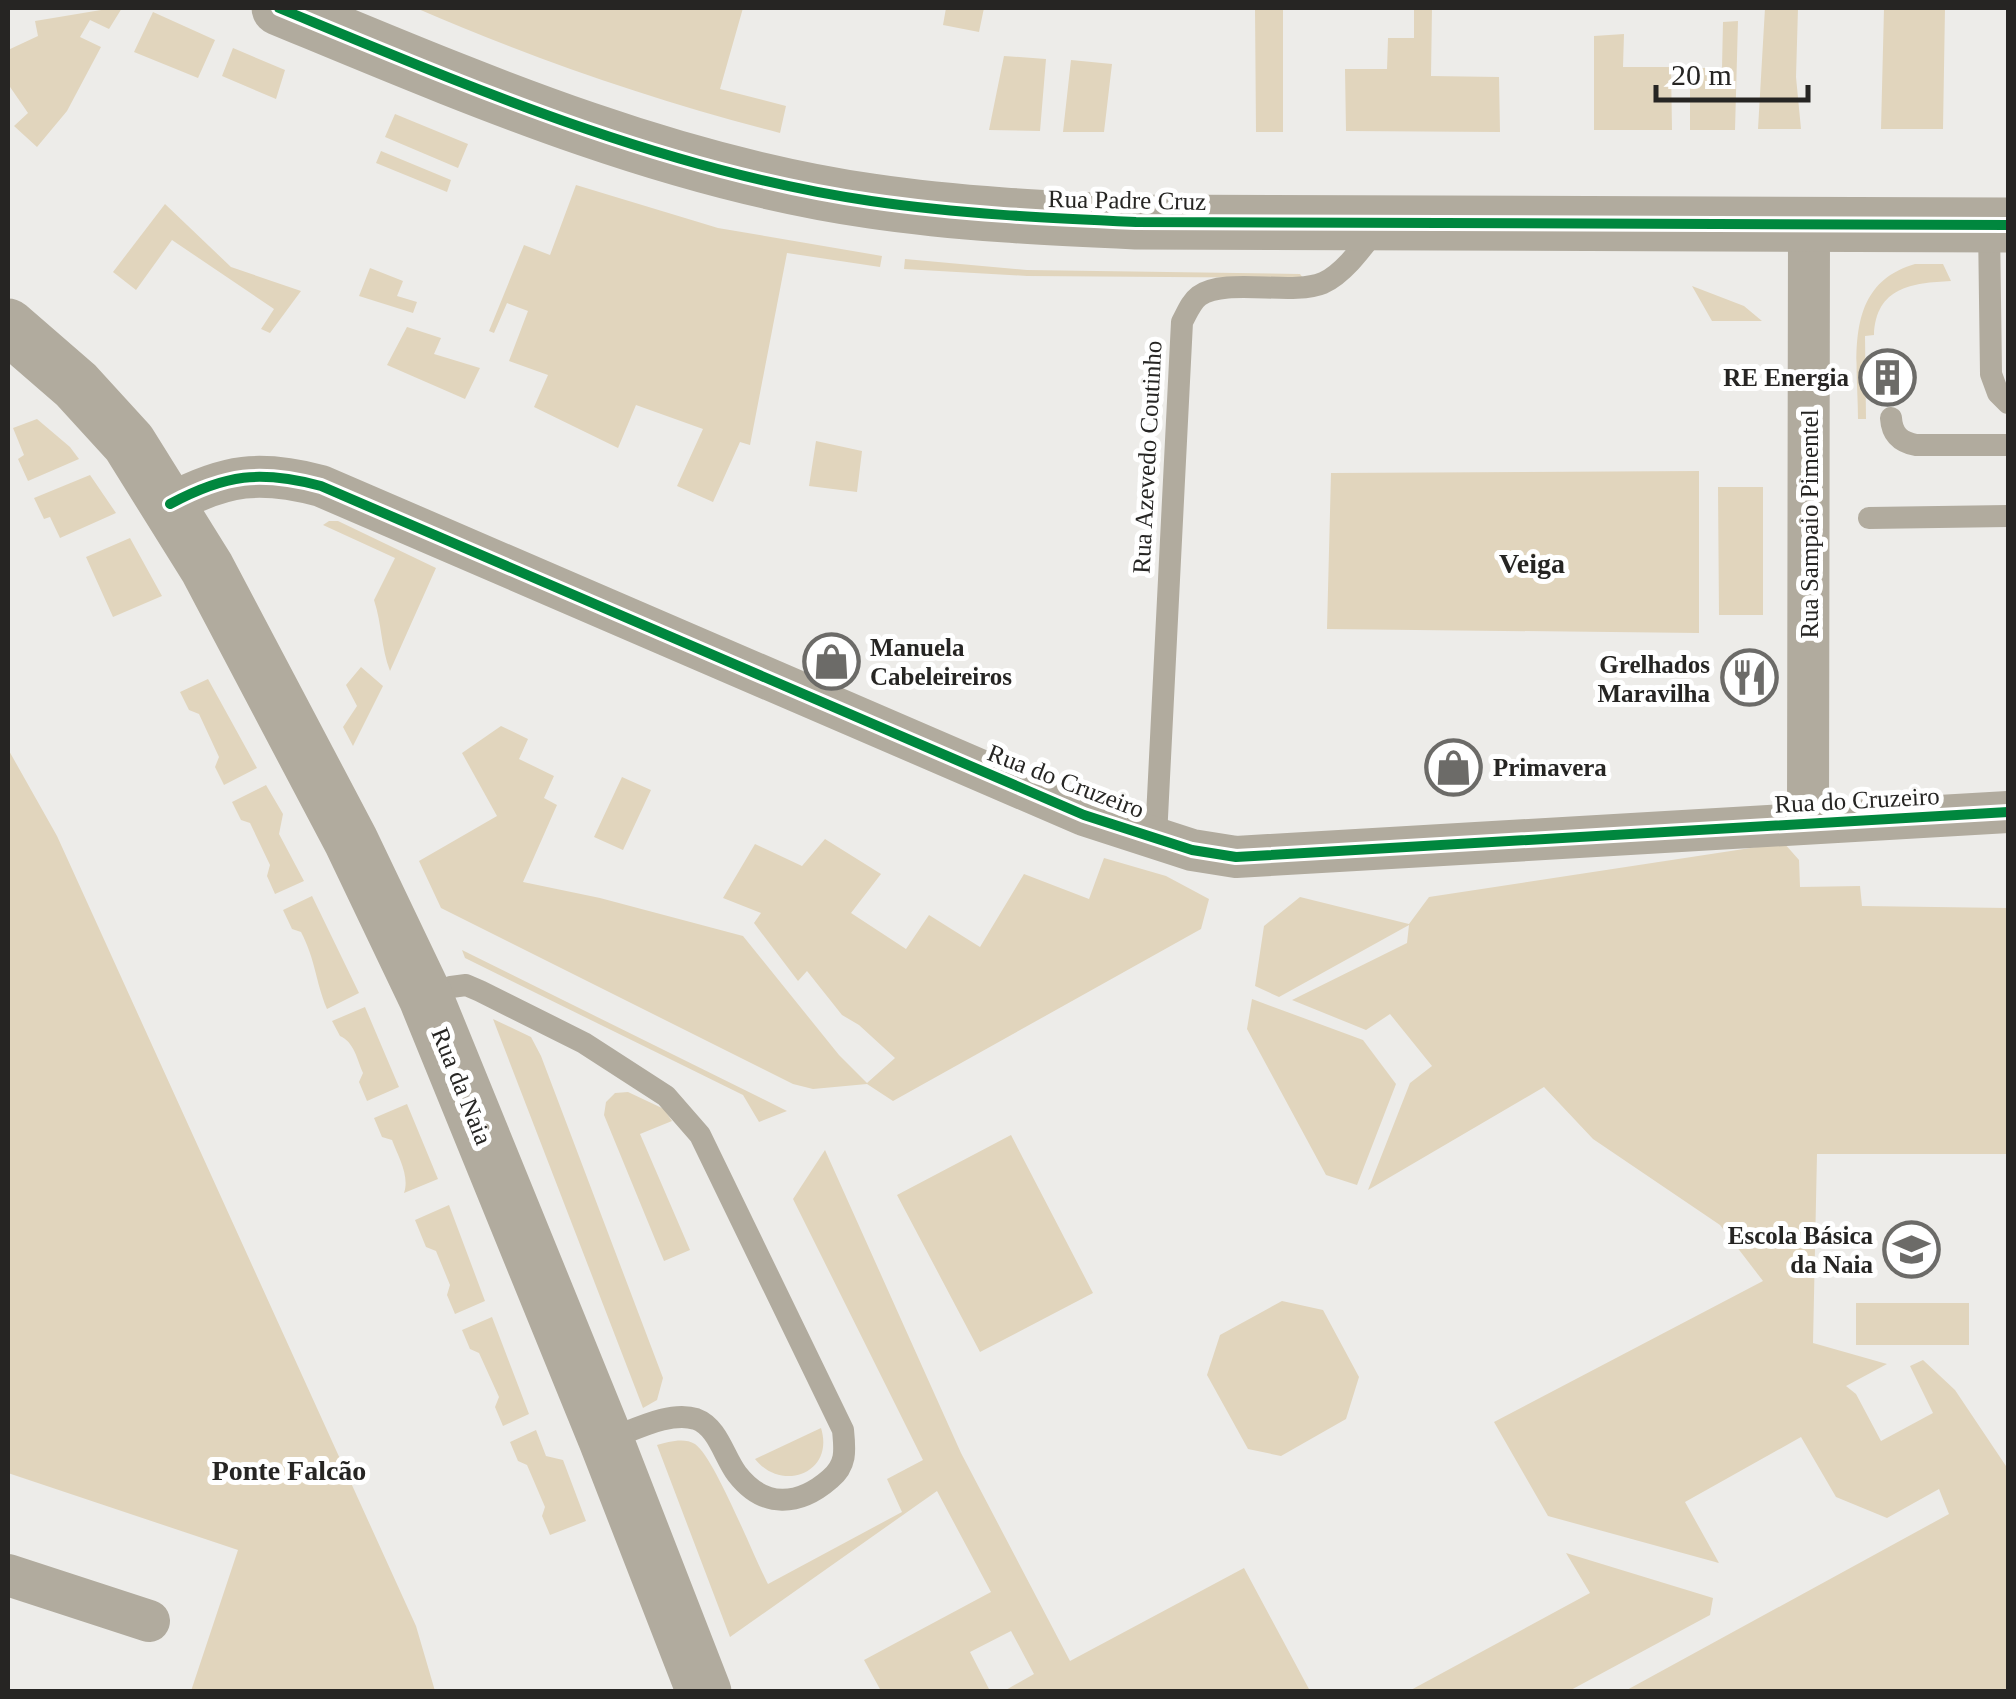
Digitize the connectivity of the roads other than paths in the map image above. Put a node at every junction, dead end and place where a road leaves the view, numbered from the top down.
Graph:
1 (279, 8) edge
2 (1382, 222) junction
3 (1999, 225) edge
4 (1810, 226) junction
5 (1999, 305) edge
6 (8, 326) edge
7 (1999, 356) edge
8 (2008, 403) edge
9 (1891, 418) dead end
10 (2008, 445) edge
11 (170, 504) junction
12 (2008, 516) edge
13 (1870, 518) dead end
14 (2008, 812) edge
15 (1808, 822) junction
16 (1156, 837) junction
17 (426, 998) junction
18 (606, 1440) junction
19 (8, 1575) edge
20 (149, 1621) dead end
21 (704, 1692) edge

1 - 2 street, Rua Padre Cruz
2 - 4 street, Rua Padre Cruz
2 - 16 lane, Rua Azevedo Coutinho
3 - 4 street, Rua Padre Cruz
3 - 5 lane
4 - 15 street, Rua Sampaio Pimentel
5 - 7 lane
6 - 11 street
7 - 8 lane
9 - 10 lane
11 - 16 street, Rua do Cruzeiro
11 - 17 street, Rua da Naia
12 - 13 lane
14 - 15 street, Rua do Cruzeiro
15 - 16 street, Rua do Cruzeiro
17 - 18 street, Rua da Naia
17 - 18 lane
18 - 21 street, Rua da Naia
19 - 20 street

